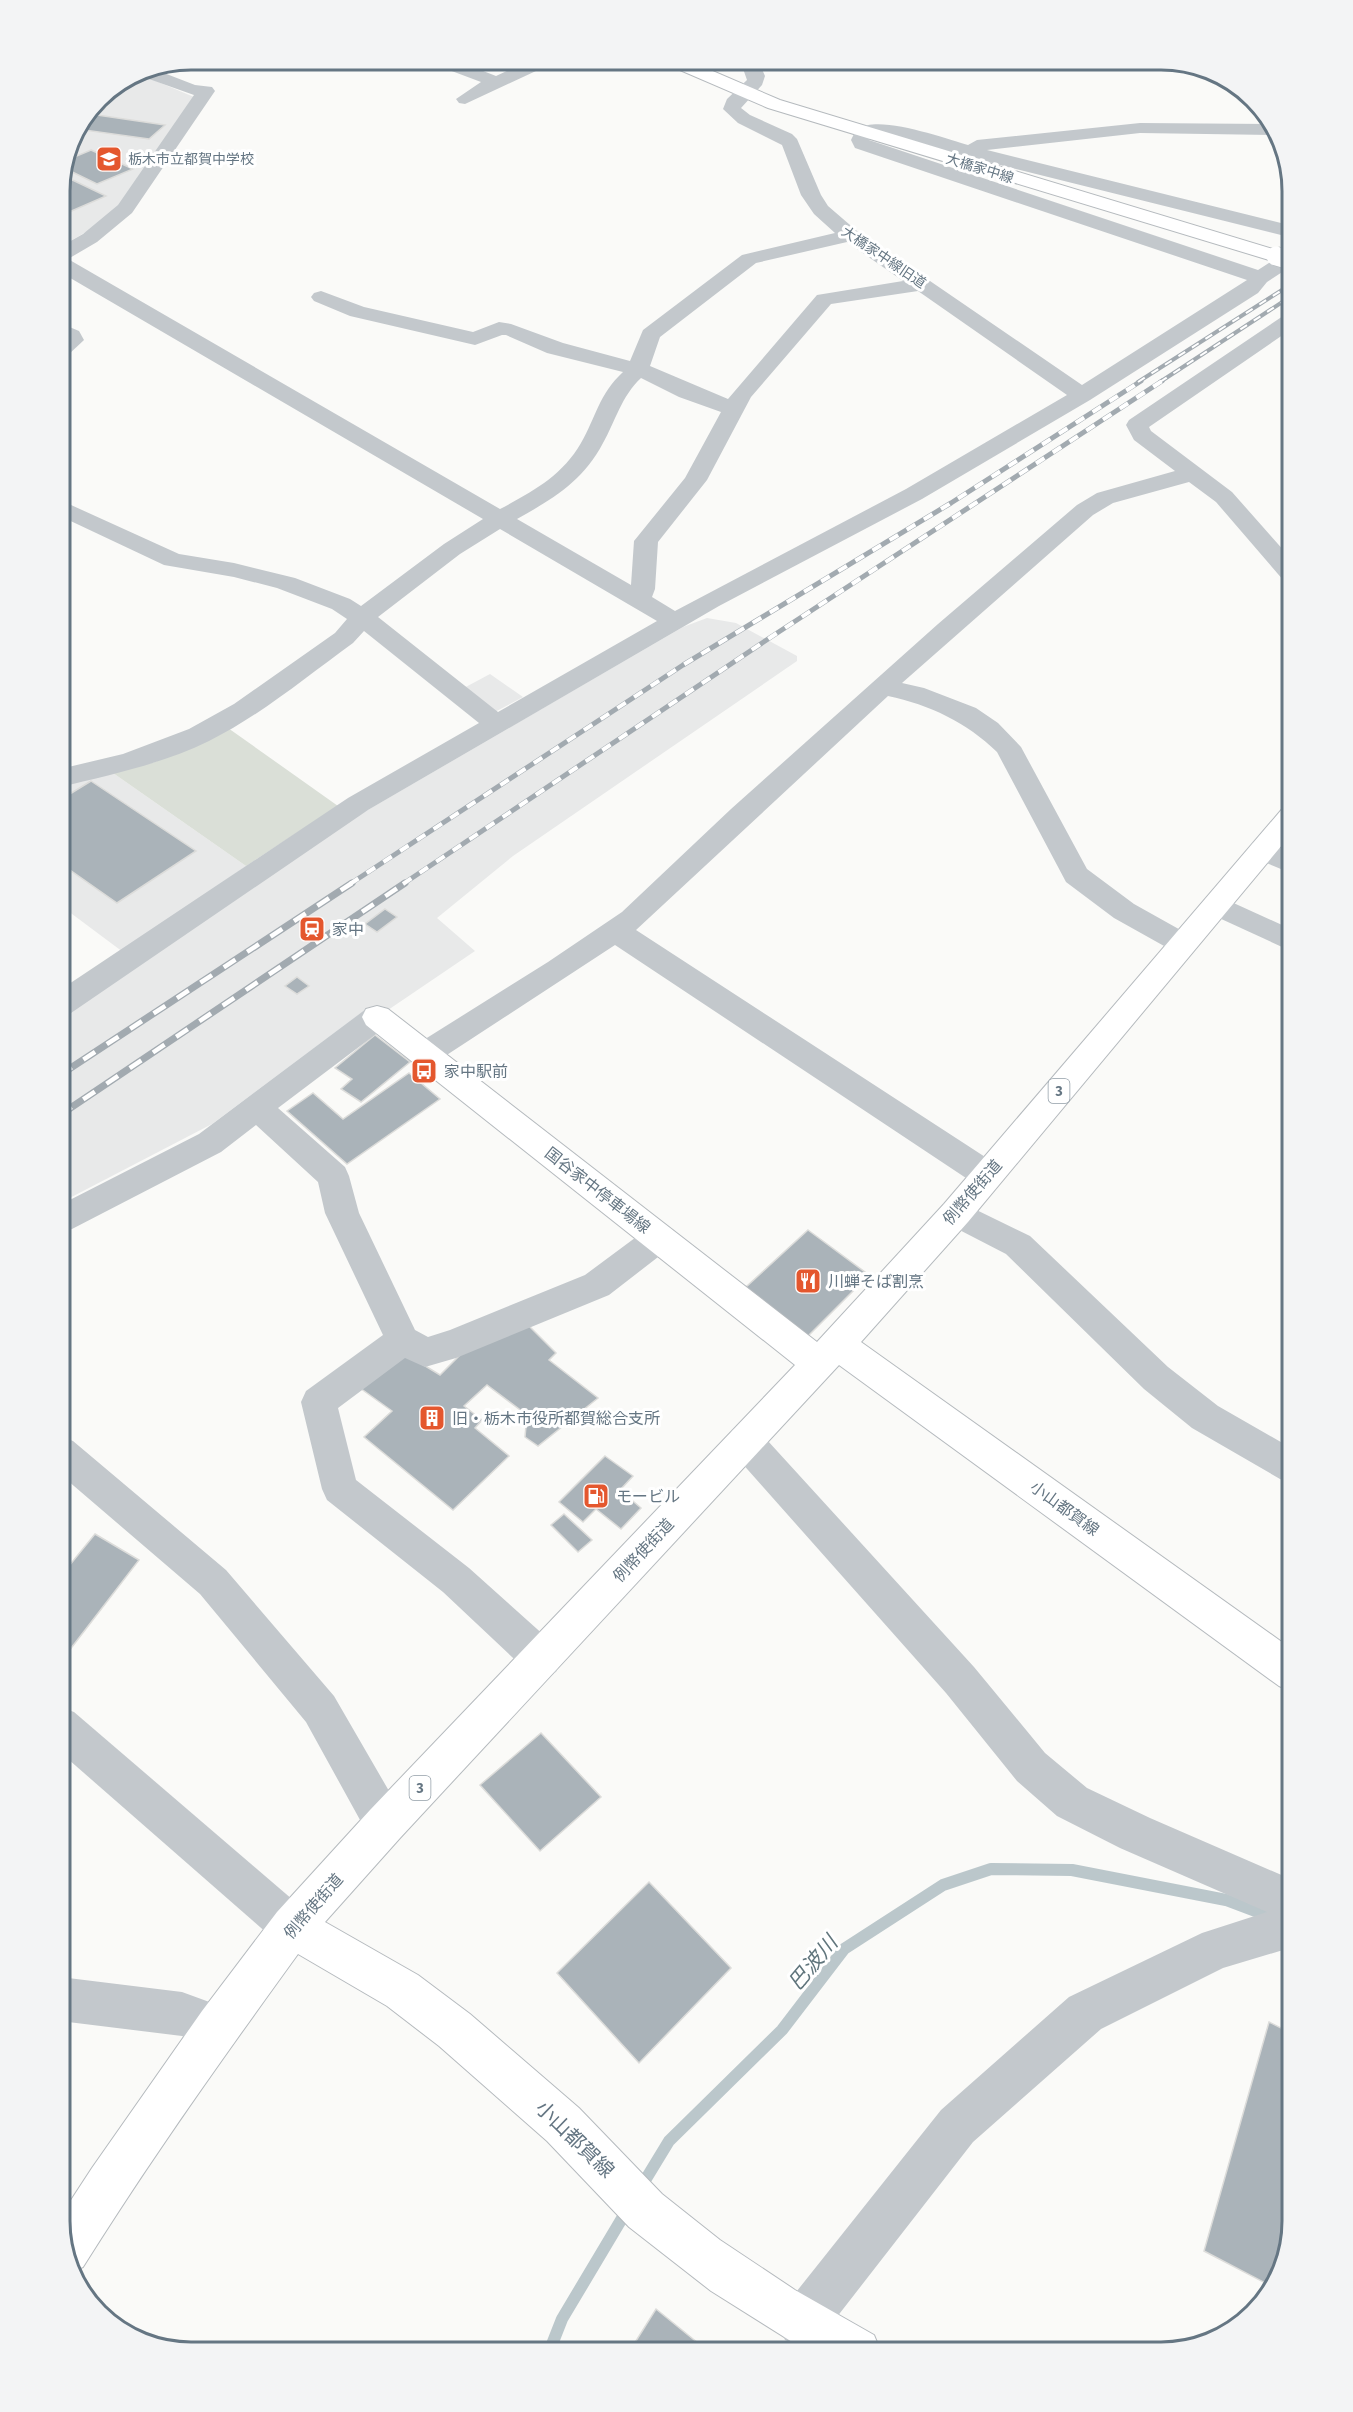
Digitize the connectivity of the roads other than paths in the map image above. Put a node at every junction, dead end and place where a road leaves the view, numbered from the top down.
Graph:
1 (468, 71) edge
2 (520, 71) edge
3 (696, 71) edge
4 (754, 71) edge
5 (156, 76) edge
6 (496, 82) junction
7 (744, 93) junction
8 (465, 99) dead end
9 (1265, 129) edge
10 (864, 133) junction
11 (962, 149) junction
12 (1282, 229) edge
13 (850, 235) junction
14 (71, 249) edge
15 (1282, 257) edge
16 (1282, 262) edge
17 (71, 269) edge
18 (1260, 278) junction
19 (923, 284) junction
20 (321, 297) dead end
21 (1282, 325) edge
22 (638, 369) junction
23 (1082, 395) junction
24 (733, 409) junction
25 (1194, 473) junction
26 (71, 512) edge
27 (499, 519) junction
28 (1282, 563) edge
29 (639, 600) junction
30 (362, 617) junction
31 (675, 621) junction
32 (883, 687) junction
33 (495, 723) junction
34 (71, 776) edge
35 (1282, 827) edge
36 (1262, 850) junction
37 (1282, 859) edge
38 (1216, 905) junction
39 (616, 931) junction
40 (1282, 937) edge
41 (1183, 944) junction
42 (71, 998) edge
43 (376, 1017) joint
44 (425, 1054) junction
45 (257, 1108) junction
46 (987, 1175) junction
47 (956, 1213) junction
48 (70, 1215) edge
49 (659, 1238) junction
50 (403, 1340) junction
51 (828, 1353) junction
52 (745, 1441) junction
53 (70, 1461) edge
54 (1282, 1462) edge
55 (542, 1659) junction
56 (1282, 1665) edge
57 (70, 1735) edge
58 (385, 1824) junction
59 (1282, 1897) edge
60 (292, 1927) junction
61 (1282, 1929) edge
62 (70, 2000) edge
63 (218, 2027) junction
64 (72, 2240) edge
65 (802, 2323) junction
66 (837, 2342) edge

1 - 6 street
2 - 6 street
3 - 7 main road, 大橋家中線
4 - 7 street
5 - 14 street
6 - 8 street
7 - 10 main road, 大橋家中線
7 - 13 street, 大橋家中線旧道
9 - 11 street
10 - 11 street
10 - 15 main road, 大橋家中線
10 - 18 street
11 - 12 street
13 - 19 street, 大橋家中線旧道
13 - 22 street
16 - 18 street
17 - 27 street
18 - 23 street
19 - 23 street, 大橋家中線旧道
19 - 24 street
20 - 22 street
21 - 25 street
22 - 24 street
22 - 27 street
23 - 31 street
24 - 29 street
25 - 28 street
25 - 32 street
26 - 30 street
27 - 29 street
27 - 30 street
29 - 31 street
30 - 33 street
30 - 34 street
31 - 33 street
32 - 39 street
32 - 41 street
33 - 42 street
35 - 36 main road, 例幣使街道 / 3
36 - 37 street
36 - 38 main road, 例幣使街道 / 3
38 - 40 street
38 - 41 main road, 例幣使街道 / 3
39 - 44 street
39 - 46 street
41 - 46 main road, 例幣使街道 / 3
43 - 44 main road, 国谷家中停車場線
43 - 45 street
44 - 49 main road, 国谷家中停車場線
45 - 48 street
45 - 50 street
46 - 47 main road, 例幣使街道 / 3
47 - 51 main road, 例幣使街道 / 3
47 - 54 street
49 - 50 street
49 - 51 main road, 国谷家中停車場線
50 - 55 street
51 - 52 main road, 例幣使街道 / 3
51 - 56 main road, 小山都賀線
52 - 55 main road, 例幣使街道 / 3
52 - 59 street
53 - 58 street
55 - 58 main road, 例幣使街道 / 3
57 - 60 street
58 - 60 main road, 例幣使街道 / 3
60 - 63 main road, 例幣使街道 / 3
60 - 65 main road, 小山都賀線
61 - 65 street
62 - 63 street
63 - 64 main road, 例幣使街道 / 3
65 - 66 main road, 小山都賀線

